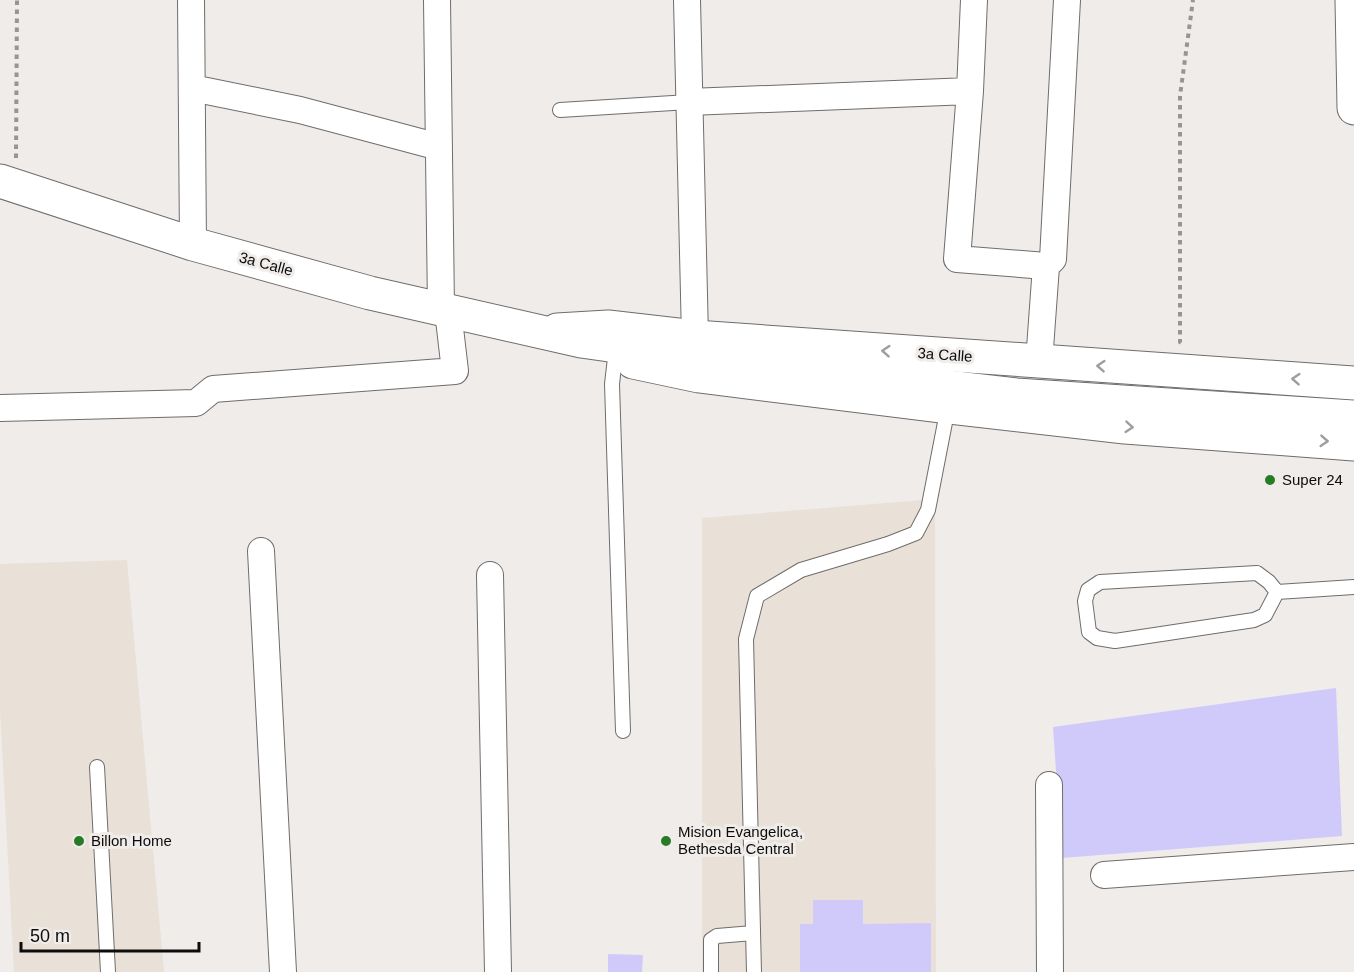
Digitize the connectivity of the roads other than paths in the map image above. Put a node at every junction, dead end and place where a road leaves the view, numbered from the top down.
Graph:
1 (191, 0) edge
2 (437, 0) edge
3 (687, 0) edge
4 (974, 0) edge
5 (1067, 0) edge
6 (1352, 0) edge
7 (1354, 86) edge
8 (192, 88) junction
9 (970, 91) junction
10 (689, 102) junction
11 (1354, 108) edge
12 (560, 110) dead end
13 (439, 147) junction
14 (8, 184) edge
15 (193, 244) junction
16 (1046, 266) junction
17 (445, 310) junction
18 (546, 333) junction
19 (695, 337) junction
20 (615, 358) junction
21 (1039, 362) junction
22 (1354, 383) edge
23 (948, 407) junction
24 (0, 408) edge
25 (1354, 417) edge
26 (1354, 444) edge
27 (261, 551) dead end
28 (490, 575) dead end
29 (1354, 587) edge
30 (1277, 592) junction
31 (623, 732) dead end
32 (97, 767) dead end
33 (1049, 785) dead end
34 (1354, 857) edge
35 (1104, 875) dead end
36 (753, 933) junction
37 (108, 972) edge
38 (283, 972) edge
39 (498, 972) edge
40 (711, 972) edge
41 (754, 972) edge
42 (1050, 972) edge

1 - 8 street
2 - 13 street
3 - 10 street
4 - 9 street
5 - 16 street
6 - 7 street
7 - 11 street
8 - 13 street
8 - 15 street
9 - 10 street
9 - 16 street
10 - 12 lane
10 - 19 street
13 - 17 street
14 - 15 street, 3a Calle
15 - 17 street, 3a Calle
16 - 21 street
17 - 18 street, 3a Calle
17 - 24 street
18 - 19 street, 3a Calle
18 - 20 street, 3a Calle
18 - 25 street, 3a Calle
21 -> 19 street, 3a Calle
20 - 23 street, 3a Calle
20 - 31 lane
22 -> 21 street, 3a Calle
23 -> 26 street, 3a Calle
23 - 36 lane
27 - 38 street
28 - 39 street
29 - 30 lane
30 - 30 lane
32 - 37 lane
33 - 42 street
34 - 35 street
36 - 40 lane
36 - 41 lane

